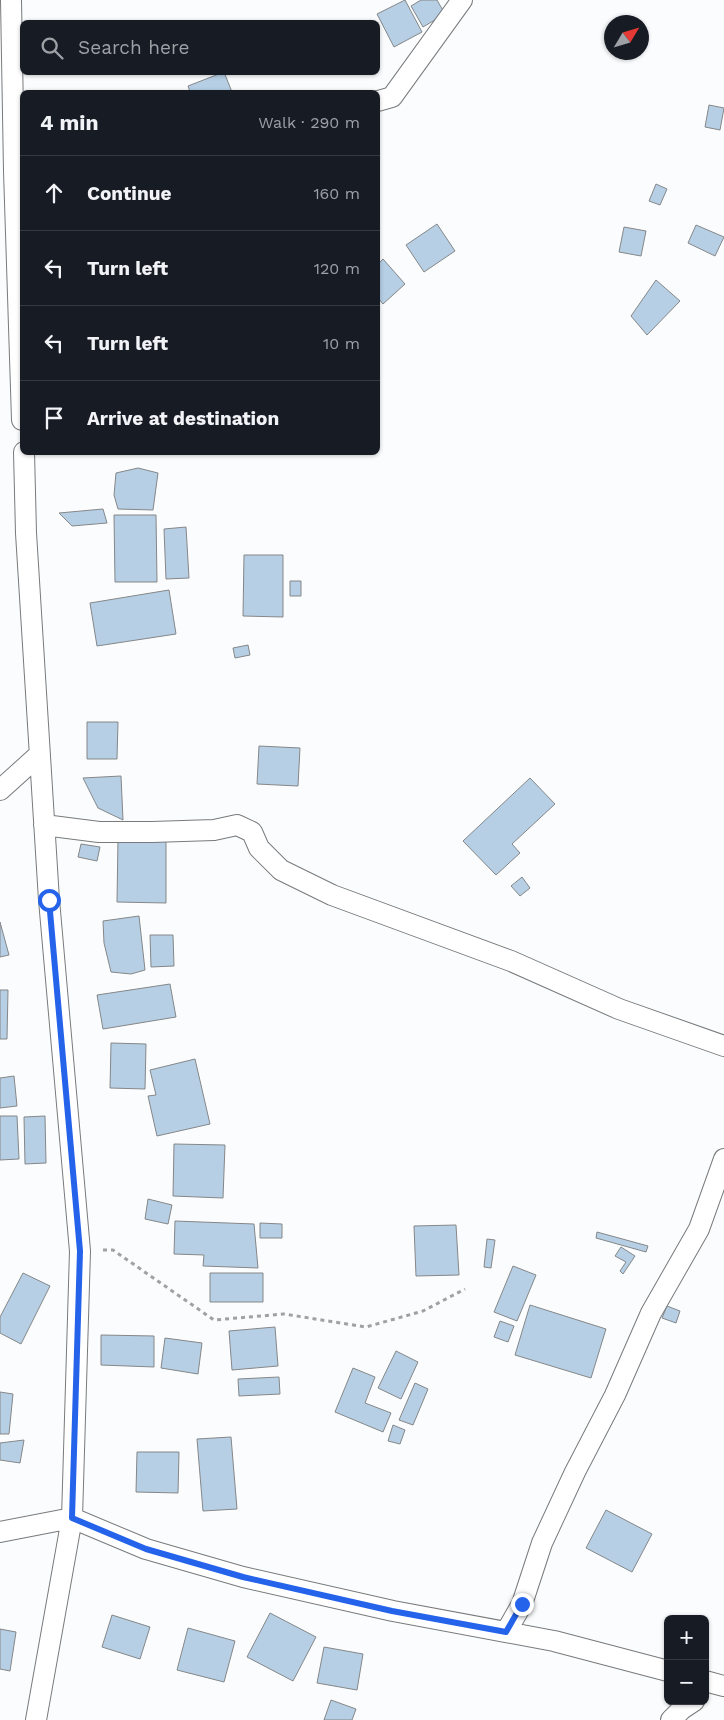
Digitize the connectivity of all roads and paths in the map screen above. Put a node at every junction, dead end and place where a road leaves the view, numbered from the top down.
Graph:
1 (11, 0) edge
2 (462, 0) edge
3 (380, 100) edge
4 (13, 235) edge
5 (20, 379) edge
6 (24, 455) edge
7 (40, 754) junction
8 (0, 790) edge
9 (44, 824) junction
10 (724, 1046) edge
11 (724, 1159) edge
12 (80, 1251) junction
13 (465, 1289) dead end
14 (72, 1518) junction
15 (0, 1532) edge
16 (506, 1632) junction
17 (664, 1670) edge
18 (688, 1705) edge
19 (36, 1720) edge
20 (671, 1720) edge

1 - 4 street
2 - 3 street
4 - 5 street
6 - 7 street
7 - 8 street
7 - 9 street
9 - 10 street
9 - 12 street
11 - 16 street
12 - 13 path
12 - 14 street
14 - 15 street
14 - 16 street
14 - 19 street
16 - 17 street
18 - 20 street

